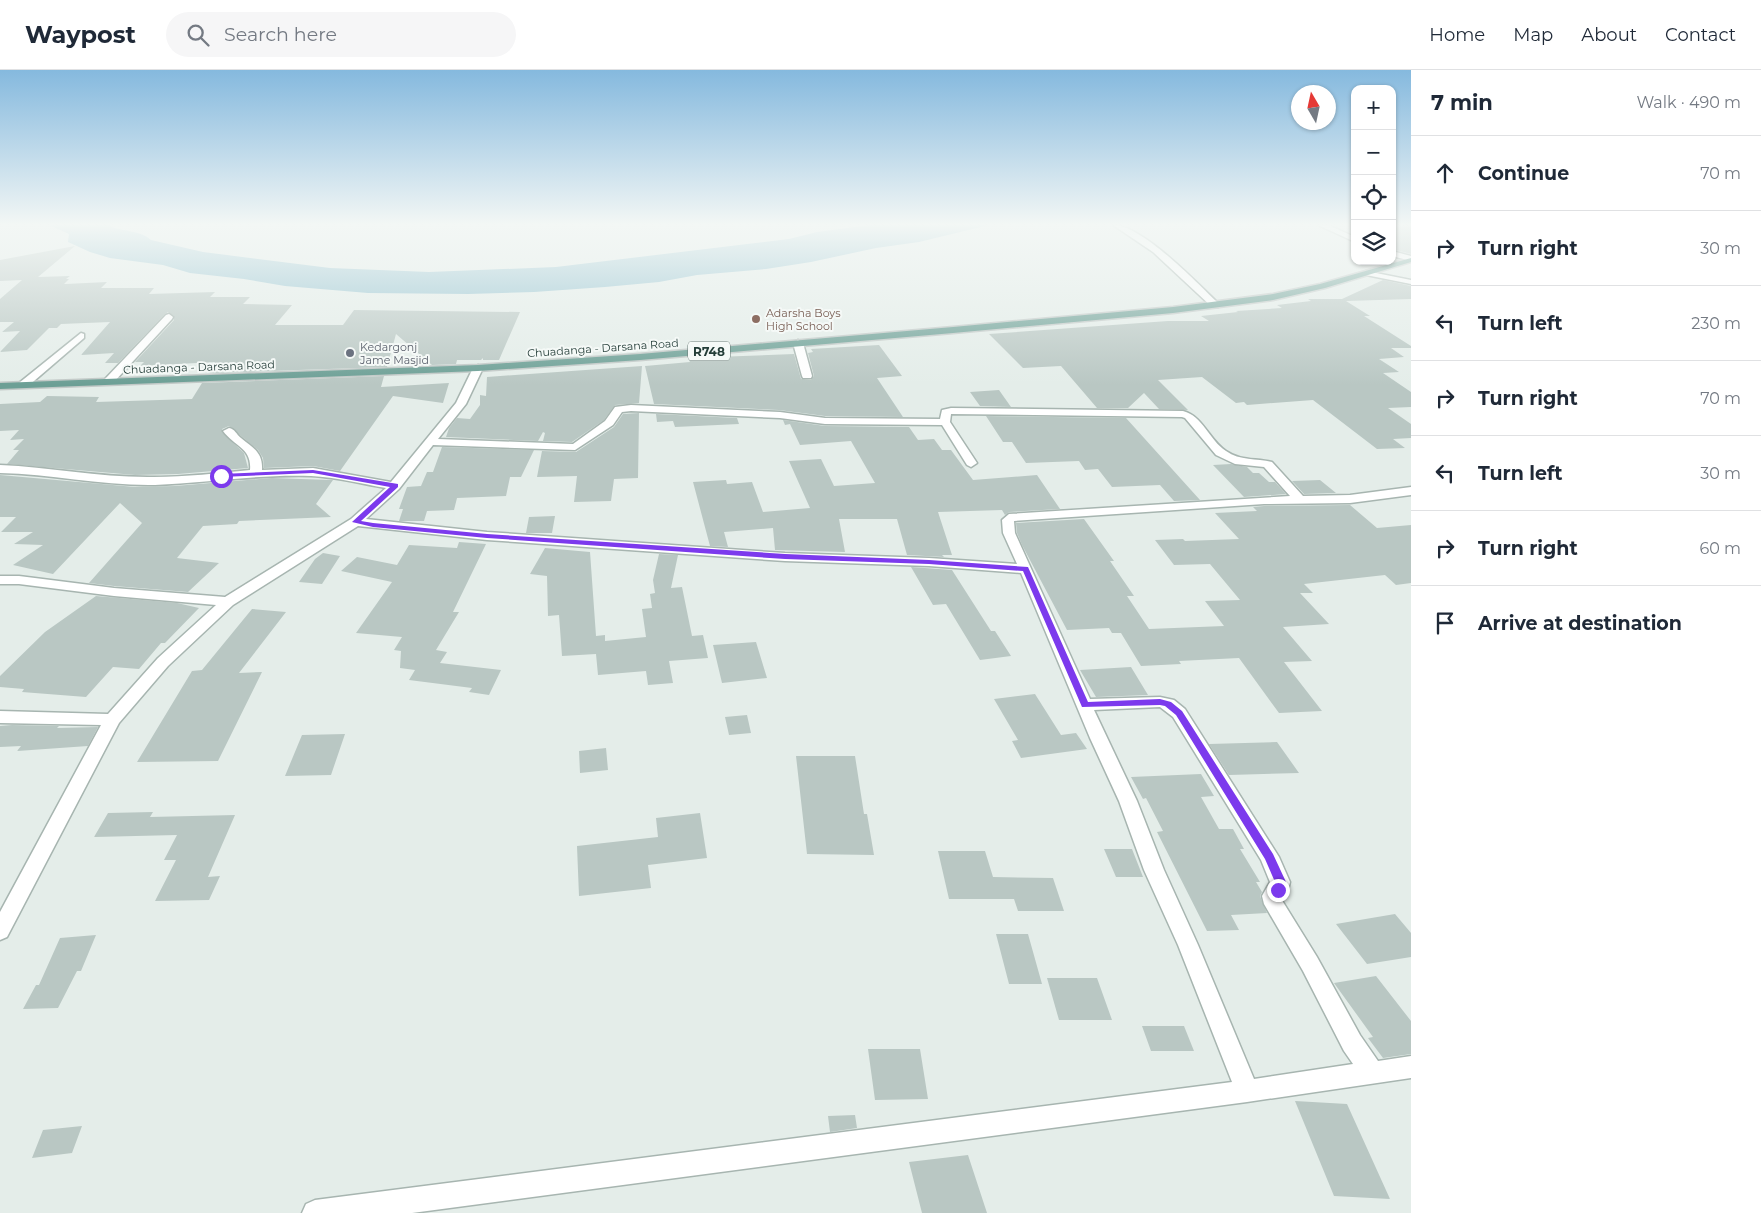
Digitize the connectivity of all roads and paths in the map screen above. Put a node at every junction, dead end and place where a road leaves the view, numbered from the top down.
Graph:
1 (1186, 278) edge
2 (1348, 278) edge
3 (1394, 278) edge
4 (1411, 282) edge
5 (1215, 305) junction
6 (169, 317) dead end
7 (81, 336) dead end
8 (798, 343) junction
9 (478, 368) junction
10 (807, 376) dead end
11 (108, 381) junction
12 (23, 385) junction
13 (0, 386) edge
14 (945, 422) junction
15 (230, 431) dead end
16 (431, 442) junction
17 (970, 463) dead end
18 (0, 469) edge
19 (256, 473) junction
20 (395, 486) junction
21 (1411, 491) edge
22 (1299, 499) junction
23 (356, 522) junction
24 (1026, 569) junction
25 (0, 580) edge
26 (228, 602) junction
27 (1085, 705) junction
28 (0, 717) edge
29 (112, 720) junction
30 (0, 931) edge
31 (1411, 1067) edge
32 (1373, 1073) junction
33 (1247, 1091) junction
34 (315, 1213) edge

1 - 5 street
2 - 5 main road, Chuadanga - Darsana Road / R748
3 - 4 street
5 - 8 main road, Chuadanga - Darsana Road / R748
6 - 11 street
7 - 12 street
8 - 9 main road, Chuadanga - Darsana Road / R748
8 - 10 street
9 - 11 main road, Chuadanga - Darsana Road / R748
9 - 16 street
11 - 12 main road, Chuadanga - Darsana Road / R748
12 - 13 main road, Chuadanga - Darsana Road / R748
14 - 16 street
14 - 17 street
14 - 22 street
15 - 19 street
16 - 20 street
18 - 19 street
19 - 20 street
20 - 23 street
21 - 22 street
22 - 24 street
23 - 24 street
23 - 26 street
24 - 27 street
25 - 26 street
26 - 29 street
27 - 32 street
27 - 33 street
28 - 29 street
29 - 30 street
31 - 32 street
32 - 33 street
33 - 34 street

